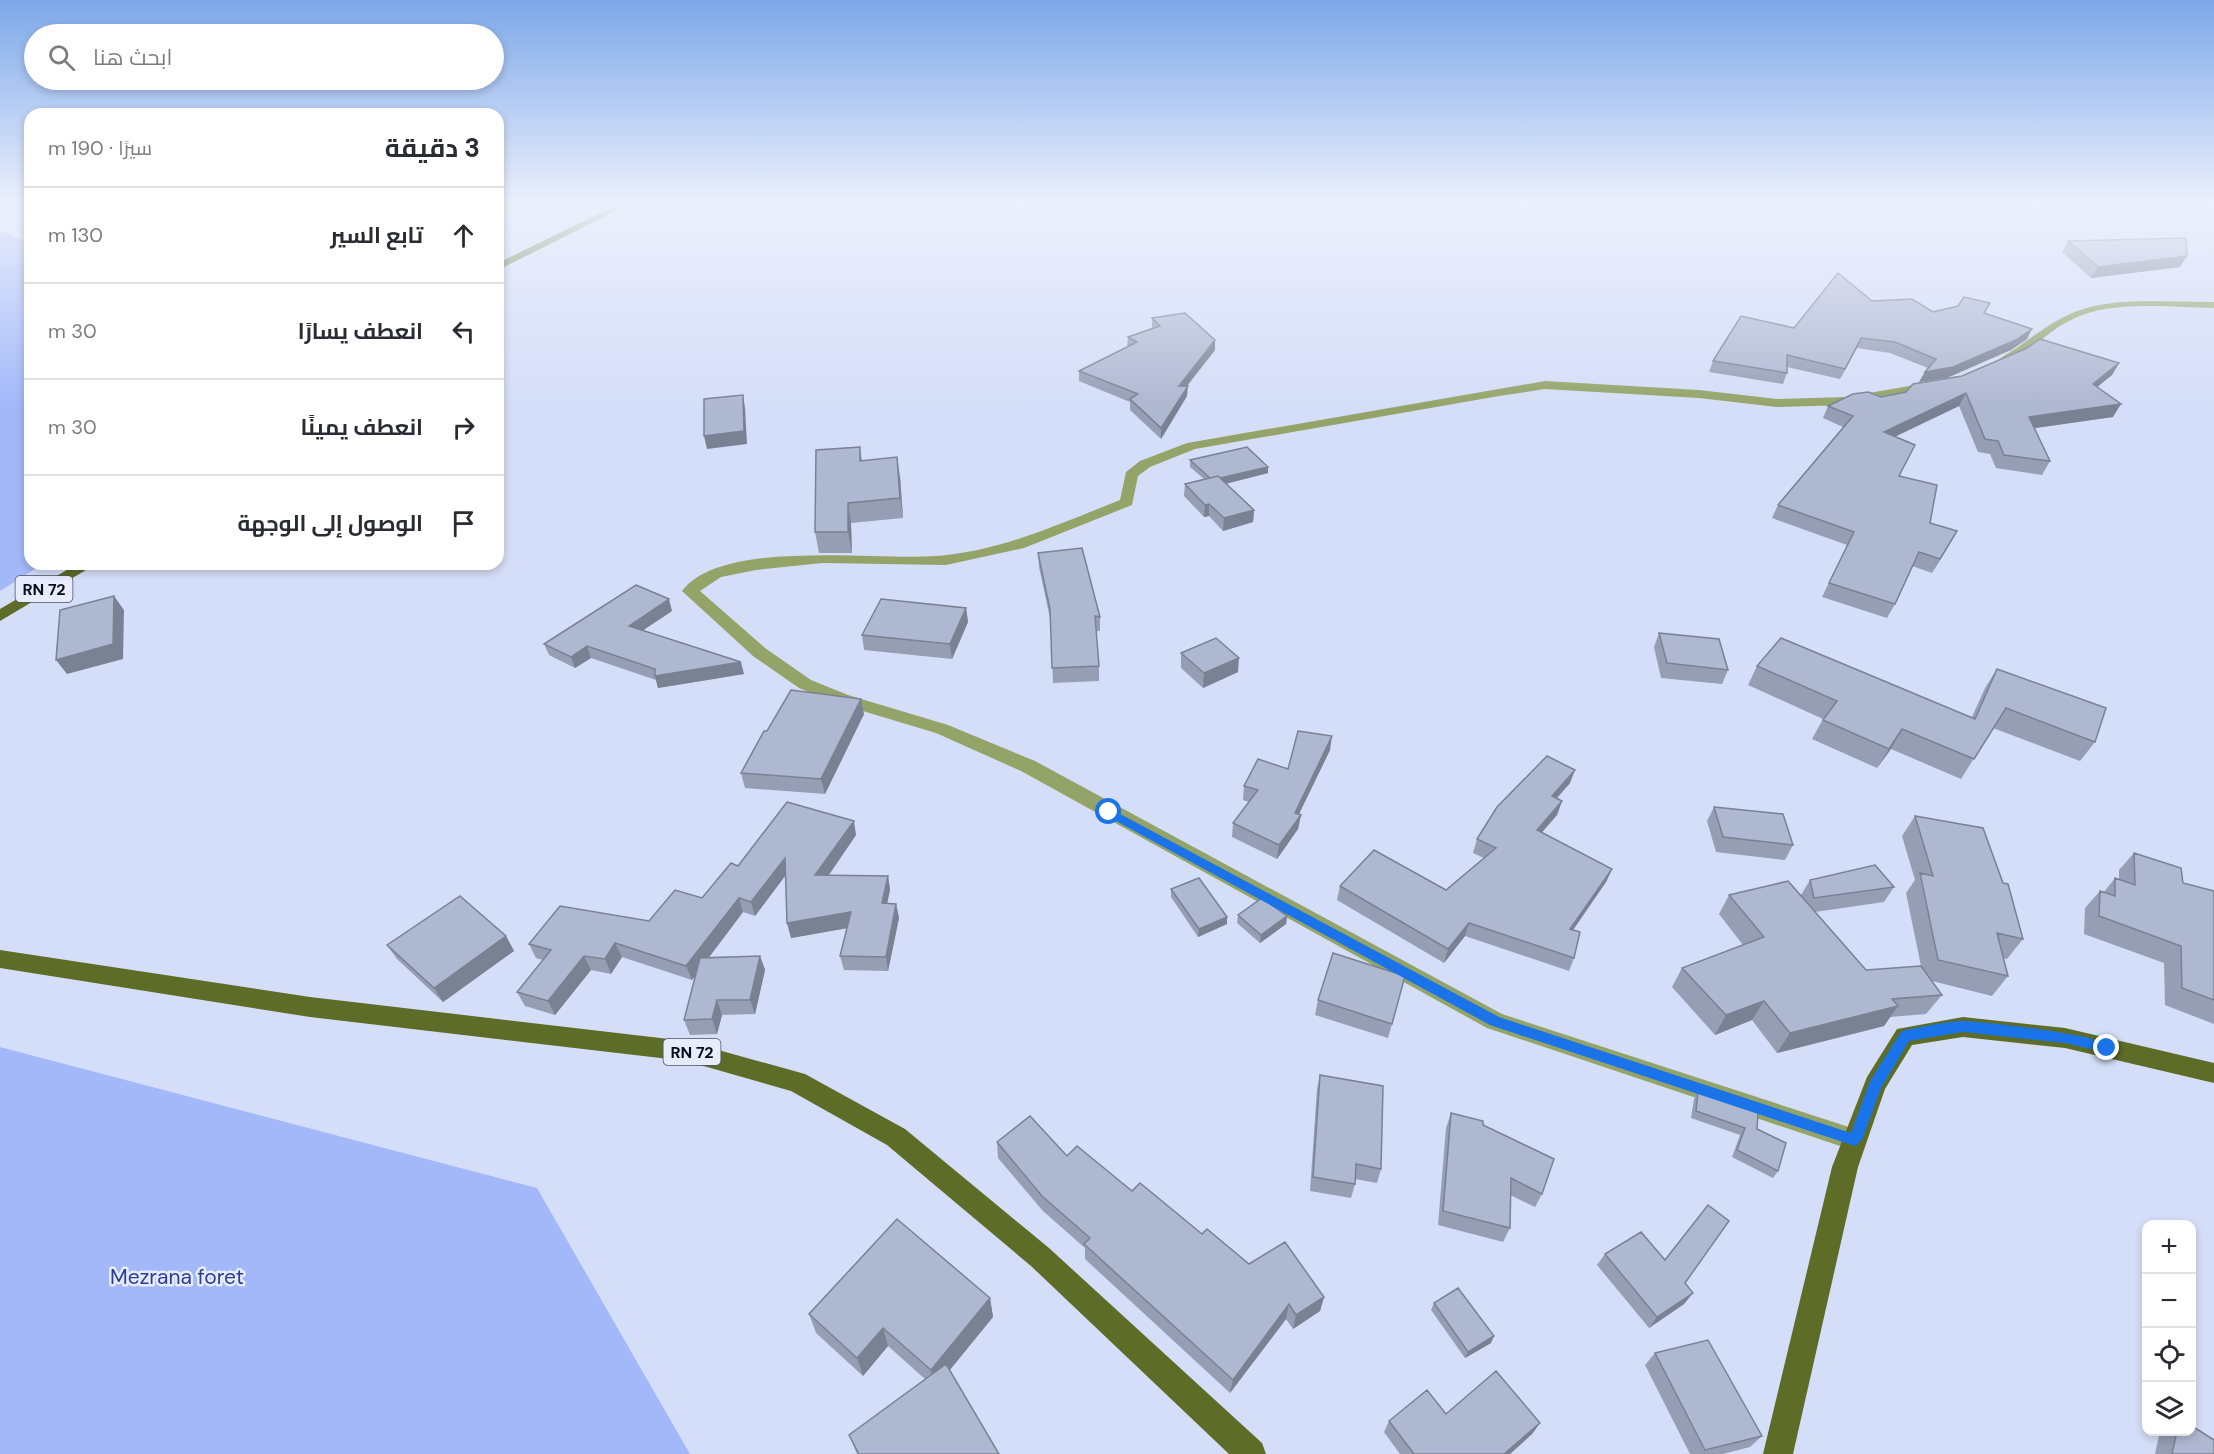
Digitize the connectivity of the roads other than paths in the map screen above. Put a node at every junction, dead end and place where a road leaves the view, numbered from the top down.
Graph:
1 (2214, 305) edge
2 (1994, 364) edge
3 (1951, 383) edge
4 (78, 570) edge
5 (0, 616) edge
6 (0, 959) edge
7 (2214, 1073) edge
8 (1855, 1140) junction
9 (1251, 1454) edge
10 (1778, 1454) edge

1 - 2 street
3 - 8 street
4 - 5 main road, RN 72
6 - 9 main road, RN 72
7 - 8 main road
8 - 10 main road

